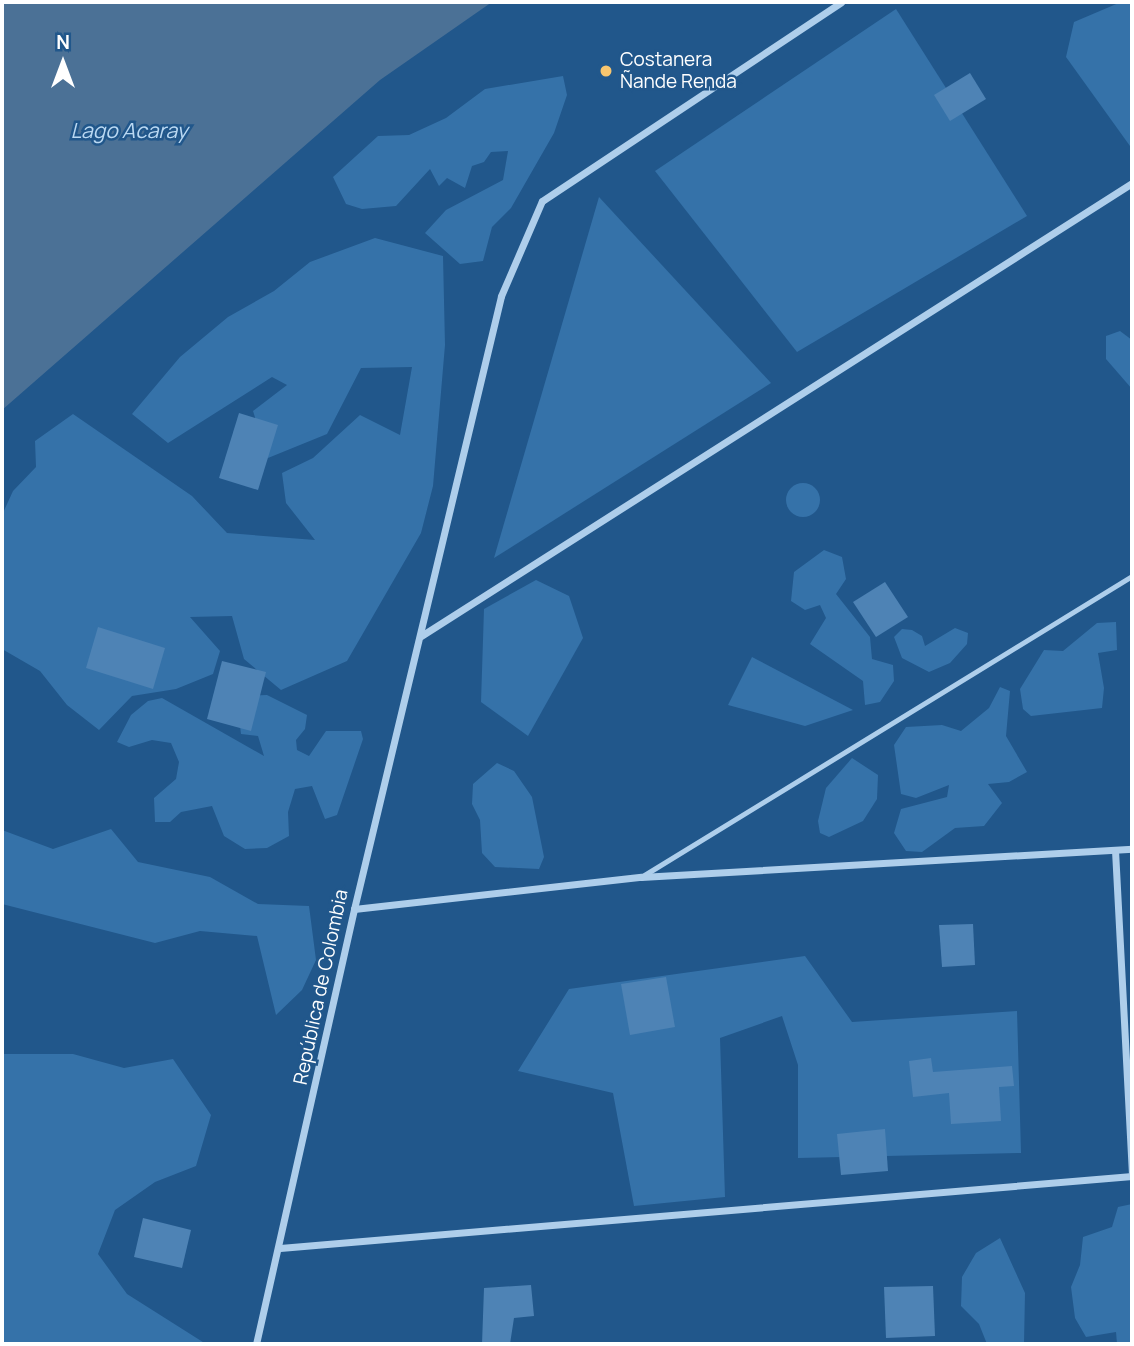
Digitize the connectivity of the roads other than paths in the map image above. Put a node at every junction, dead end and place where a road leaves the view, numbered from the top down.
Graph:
1 (841, 2) edge
2 (1132, 183) edge
3 (1132, 576) edge
4 (420, 637) junction
5 (1132, 849) edge
6 (1115, 850) junction
7 (641, 877) junction
8 (354, 909) junction
9 (1132, 1177) edge
10 (280, 1248) junction
11 (256, 1344) edge

1 - 4 street, República de Colombia
2 - 4 street
3 - 7 lane
4 - 8 street, República de Colombia
5 - 6 street
6 - 7 street
6 - 9 street
7 - 8 street
8 - 10 street, República de Colombia
9 - 10 street
10 - 11 street, República de Colombia

